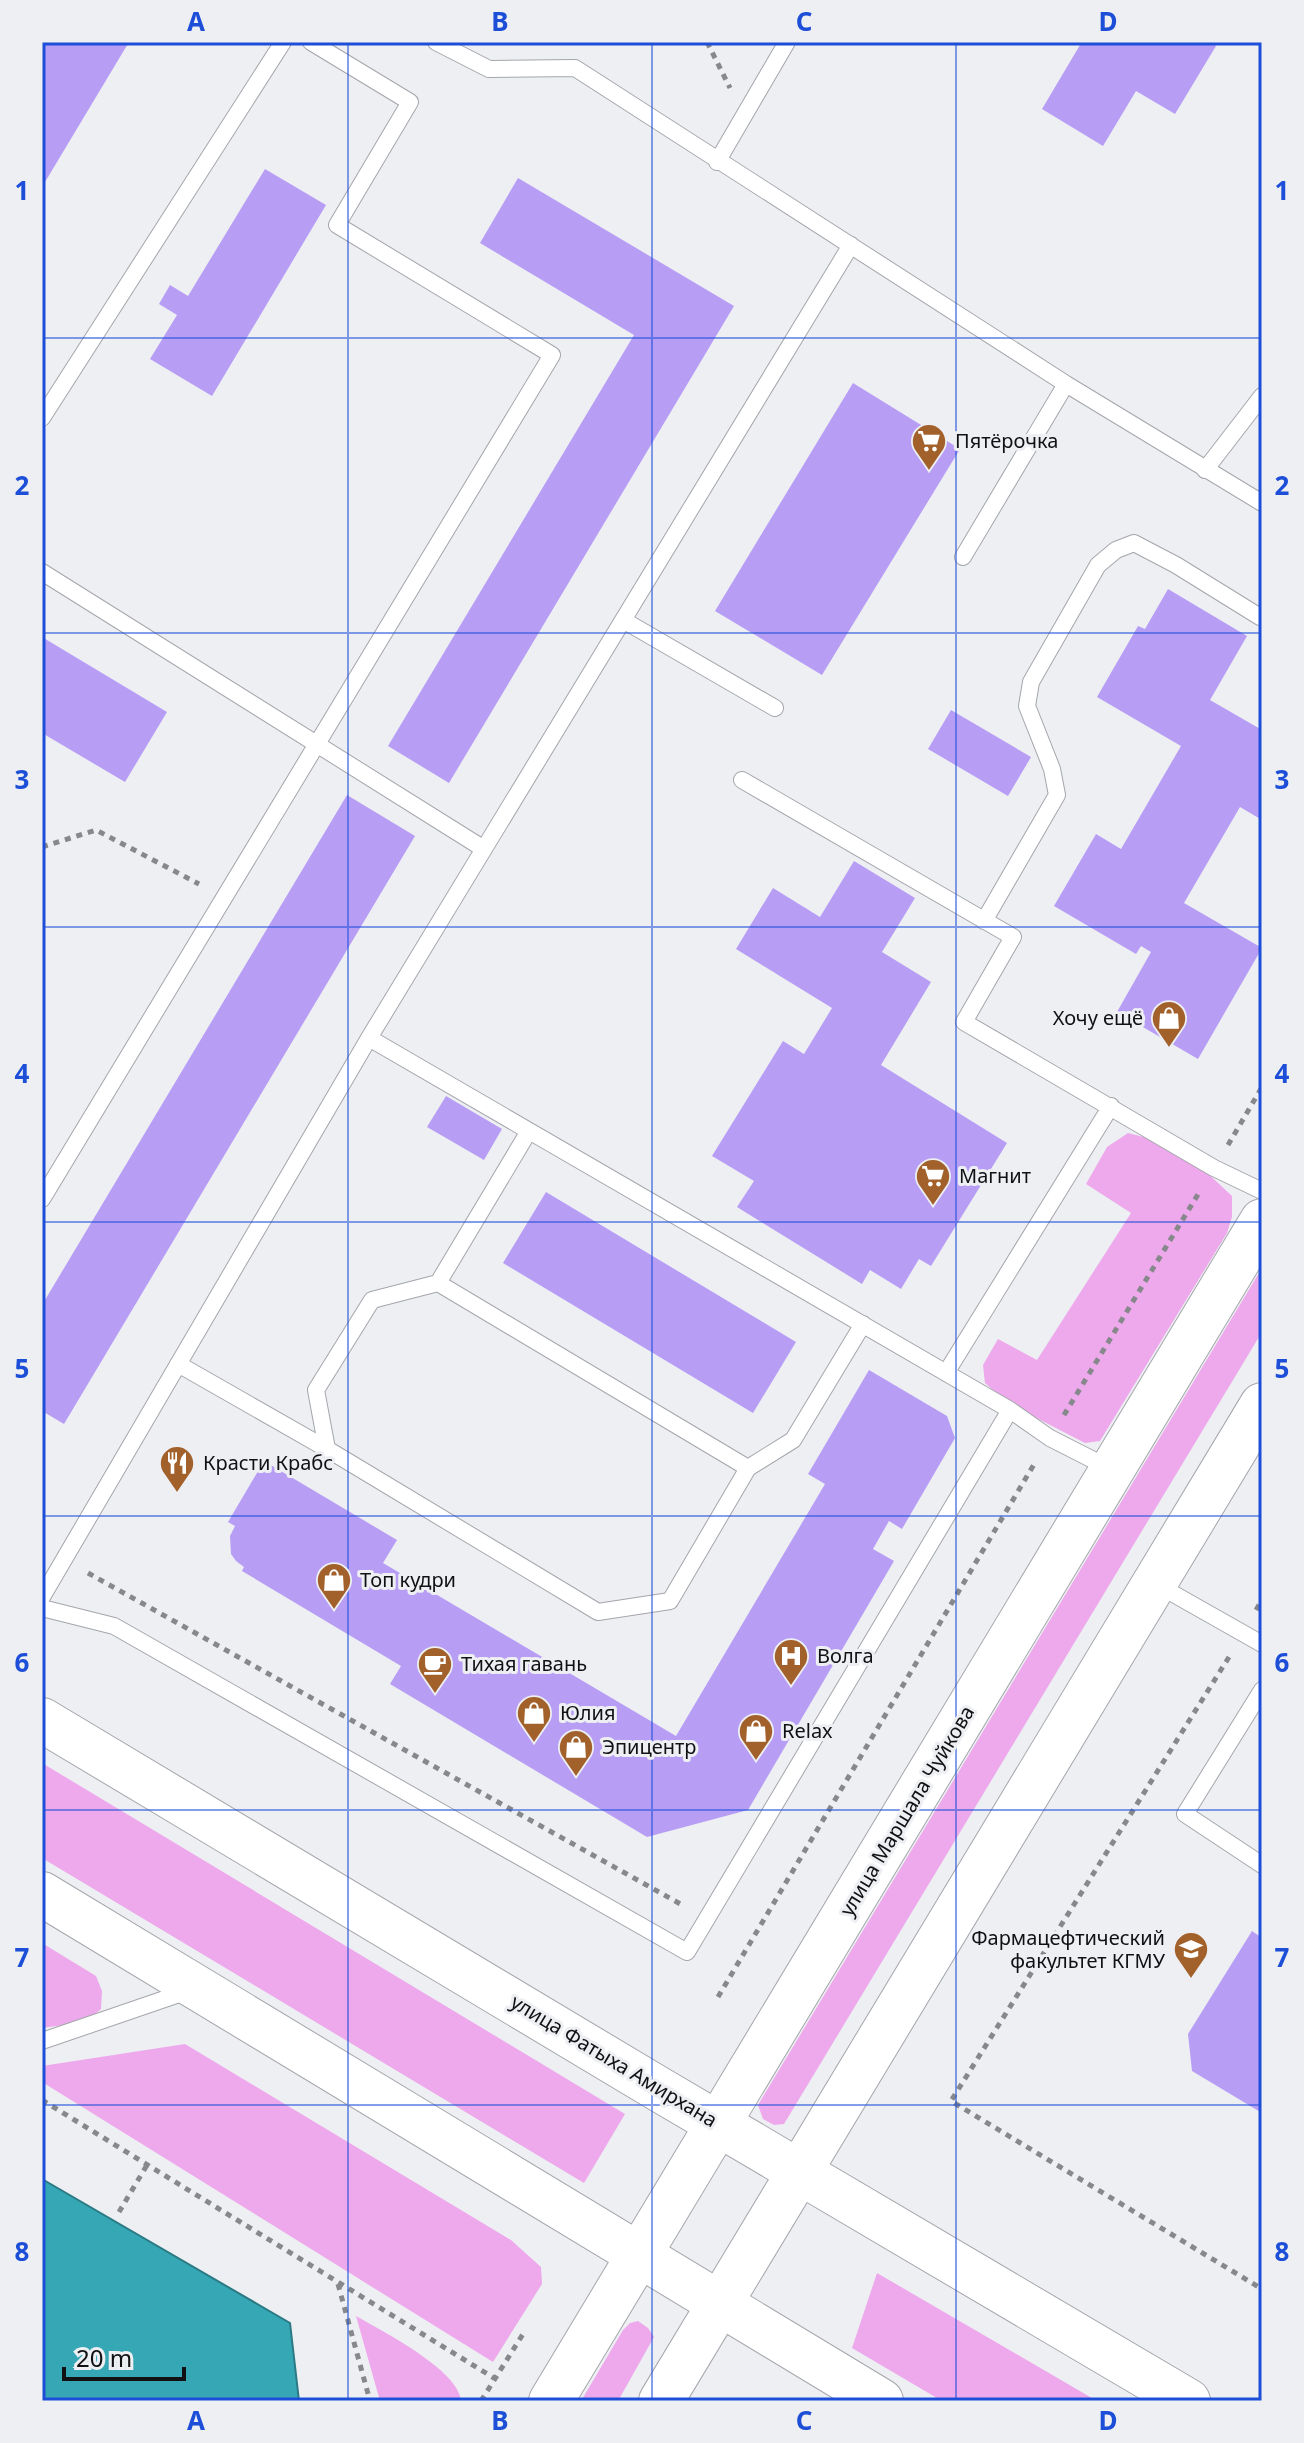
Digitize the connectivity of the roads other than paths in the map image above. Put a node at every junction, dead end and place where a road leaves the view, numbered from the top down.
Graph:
1 (283, 42) edge
2 (311, 42) edge
3 (436, 42) edge
4 (787, 42) edge
5 (717, 162) junction
6 (851, 245) junction
7 (1066, 384) junction
8 (1262, 396) edge
9 (42, 418) edge
10 (1205, 470) junction
11 (1262, 503) edge
12 (963, 557) dead end
13 (42, 572) edge
14 (1262, 614) edge
15 (623, 620) junction
16 (775, 708) dead end
17 (317, 743) junction
18 (742, 780) dead end
19 (484, 849) junction
20 (984, 921) junction
21 (369, 1038) junction
22 (1111, 1106) junction
23 (529, 1131) junction
24 (1262, 1191) edge
25 (42, 1199) edge
26 (1262, 1221) edge
27 (438, 1283) junction
28 (863, 1324) junction
29 (178, 1364) junction
30 (946, 1373) junction
31 (1262, 1405) edge
32 (1010, 1410) junction
33 (327, 1449) junction
34 (748, 1468) junction
35 (1113, 1469) junction
36 (1155, 1583) junction
37 (42, 1597) edge
38 (42, 1608) edge
39 (1262, 1644) edge
40 (1262, 1690) edge
41 (42, 1720) edge
42 (1262, 1865) edge
43 (42, 1894) edge
44 (198, 1988) junction
45 (42, 2041) edge
46 (719, 2124) junction
47 (800, 2172) junction
48 (638, 2256) junction
49 (720, 2305) junction
50 (551, 2401) edge
51 (661, 2401) edge
52 (881, 2401) edge
53 (1188, 2401) edge

1 - 9 lane
2 - 17 lane
3 - 5 lane
4 - 5 lane
5 - 6 lane
6 - 7 lane
6 - 15 lane
7 - 10 lane
7 - 12 lane
8 - 10 lane
10 - 11 lane
13 - 17 lane
14 - 20 lane
15 - 16 lane
15 - 19 lane
17 - 19 lane
17 - 25 lane
18 - 20 lane
19 - 21 lane
20 - 22 lane
21 - 23 lane
21 - 29 lane
22 - 24 lane
22 - 30 lane
23 - 27 lane
23 - 28 lane
26 - 35 main road, улица Маршала Чуйкова
27 - 33 lane
27 - 34 lane
28 - 30 lane
28 - 34 lane
29 - 33 lane
29 - 37 lane
30 - 32 lane
31 - 36 main road
32 - 35 lane
32 - 38 lane
33 - 34 lane
35 - 46 main road, улица Маршала Чуйкова
36 - 39 lane
36 - 47 main road
40 - 42 lane
41 - 46 main road, улица Фатыха Амирхана
43 - 44 main road
44 - 45 lane
44 - 48 main road
46 - 47 main road, улица Фатыха Амирхана
46 - 48 main road, улица Маршала Чуйкова
47 - 49 main road
47 - 53 main road, улица Фатыха Амирхана
48 - 49 main road
48 - 50 main road, улица Маршала Чуйкова
49 - 51 main road
49 - 52 main road

